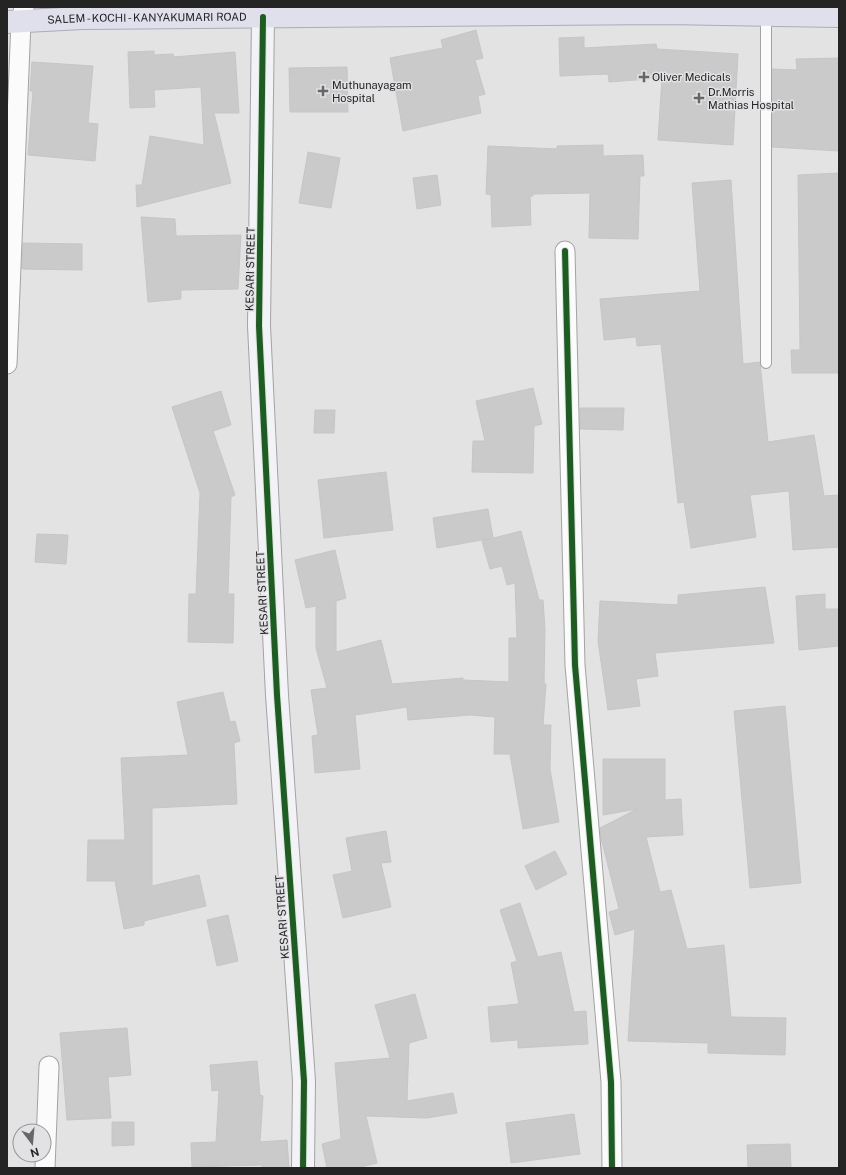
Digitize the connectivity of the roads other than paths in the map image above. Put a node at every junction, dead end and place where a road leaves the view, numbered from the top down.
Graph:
1 (766, 11) edge
2 (82, 12) edge
3 (839, 16) edge
4 (17, 17) edge
5 (263, 17) junction
6 (565, 251) dead end
7 (766, 363) dead end
8 (7, 364) edge
9 (49, 1066) dead end
10 (45, 1168) edge
11 (302, 1168) edge
12 (612, 1168) edge

1 - 3 highway, SALEM - KOCHI - KANYAKUMARI ROAD
1 - 5 highway, SALEM - KOCHI - KANYAKUMARI ROAD
1 - 7 lane
2 - 4 highway, SALEM - KOCHI - KANYAKUMARI ROAD
2 - 5 highway, SALEM - KOCHI - KANYAKUMARI ROAD
4 - 8 street
5 - 11 street, KESARI STREET
6 - 12 street
9 - 10 street

